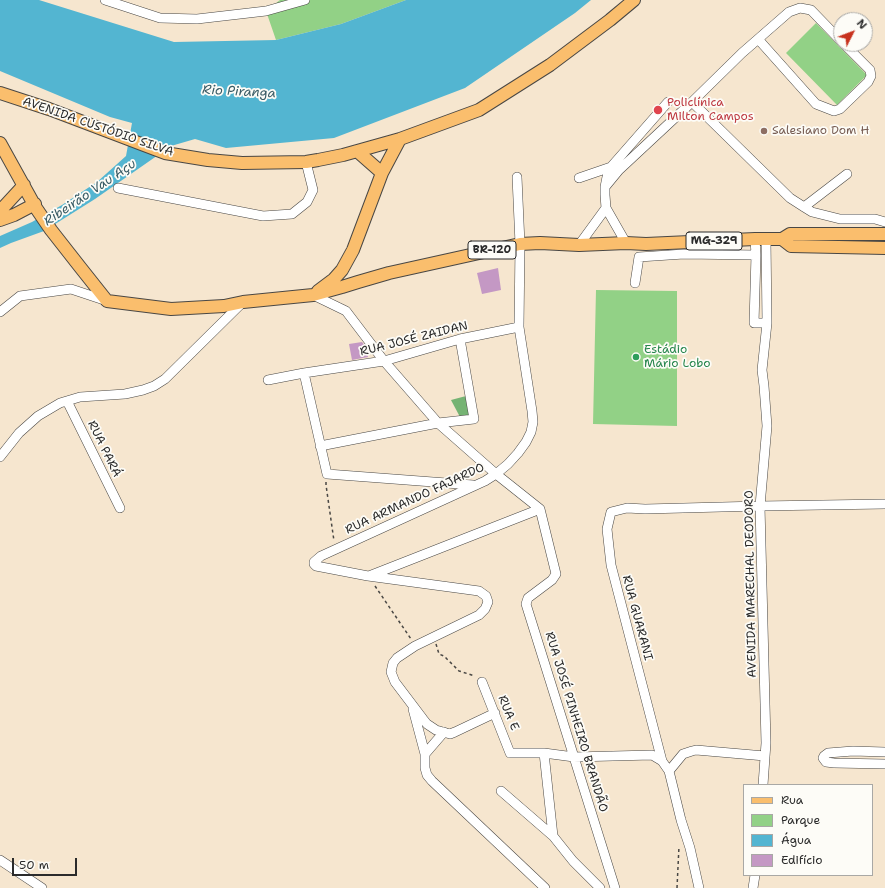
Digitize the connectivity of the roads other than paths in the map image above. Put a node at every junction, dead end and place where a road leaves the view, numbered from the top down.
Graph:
1 (105, 0) edge
2 (280, 0) edge
3 (305, 0) edge
4 (634, 0) edge
5 (266, 11) junction
6 (833, 33) edge
7 (758, 39) junction
8 (852, 52) edge
9 (0, 93) edge
10 (668, 102) dead end
11 (692, 102) junction
12 (400, 139) junction
13 (0, 143) edge
14 (354, 152) junction
15 (306, 162) junction
16 (612, 167) junction
17 (382, 173) junction
18 (847, 174) dead end
19 (518, 177) dead end
20 (579, 178) dead end
21 (24, 185) junction
22 (605, 187) junction
23 (118, 188) dead end
24 (35, 206) junction
25 (804, 207) junction
26 (606, 208) junction
27 (0, 212) edge
28 (0, 220) edge
29 (885, 222) edge
30 (885, 234) edge
31 (760, 239) junction
32 (782, 239) junction
33 (626, 243) junction
34 (520, 244) junction
35 (646, 244) joint
36 (579, 245) junction
37 (885, 248) edge
38 (756, 255) junction
39 (634, 283) dead end
40 (313, 295) junction
41 (107, 301) junction
42 (243, 302) junction
43 (0, 312) edge
44 (768, 323) junction
45 (519, 327) junction
46 (460, 339) junction
47 (384, 361) junction
48 (304, 373) junction
49 (268, 380) dead end
50 (67, 401) junction
51 (438, 423) junction
52 (320, 446) junction
53 (0, 457) edge
54 (496, 474) junction
55 (475, 486) junction
56 (885, 504) edge
57 (760, 506) junction
58 (120, 508) dead end
59 (540, 509) junction
60 (368, 576) junction
61 (482, 682) road end
62 (413, 706) junction
63 (495, 713) junction
64 (444, 732) junction
65 (885, 752) edge
66 (544, 753) junction
67 (424, 754) junction
68 (765, 756) junction
69 (574, 757) junction
70 (662, 761) junction
71 (885, 764) edge
72 (669, 771) junction
73 (763, 784) edge
74 (501, 791) dead end
75 (553, 836) junction
76 (0, 860) edge
77 (755, 876) edge
78 (42, 888) edge
79 (545, 888) edge
80 (600, 888) edge
81 (615, 888) edge
82 (699, 888) edge
83 (754, 888) edge

1 - 5 street
2 - 5 street
3 - 5 street
4 - 12 main road, AVENIDA CUSTÓDIO SILVA
6 - 7 street
7 - 8 street
7 - 11 street
9 - 15 main road, AVENIDA CUSTÓDIO SILVA
10 - 16 street
11 - 22 street
11 - 25 street
12 - 14 main road, AVENIDA CUSTÓDIO SILVA
12 - 17 main road
13 - 21 main road
14 - 15 main road, AVENIDA CUSTÓDIO SILVA
14 - 17 main road
15 - 23 street
16 - 20 street
16 - 22 street
17 - 40 main road
18 - 25 street
19 - 34 street, RUA ARMANDO FAJARDO
21 - 24 main road
21 - 27 main road
22 - 26 street
24 - 28 main road
24 - 41 main road
25 - 29 street
26 - 33 street
26 - 36 street
30 - 32 main road, MG-329
31 - 32 main road, MG-329
31 - 35 main road, MG-329
31 - 38 street
31 - 44 street, AVENIDA MARECHAL DEODORO
32 - 37 main road
33 - 35 main road, BR-120
33 - 36 main road, BR-120
34 - 36 main road, BR-120
34 - 40 main road, BR-120
34 - 45 street, RUA ARMANDO FAJARDO
38 - 39 street
38 - 44 street
40 - 42 main road
40 - 47 street
41 - 42 main road
41 - 43 street
42 - 50 street
44 - 57 street, AVENIDA MARECHAL DEODORO
45 - 46 street, RUA JOSÉ ZAIDAN
45 - 54 street, RUA ARMANDO FAJARDO
46 - 47 street, RUA JOSÉ ZAIDAN
46 - 51 street
47 - 48 street, RUA JOSÉ ZAIDAN
47 - 51 street
48 - 49 street, RUA JOSÉ ZAIDAN
48 - 52 street
50 - 53 street
50 - 58 street, RUA PARÁ
51 - 52 street
51 - 54 street
52 - 55 street
54 - 55 street, RUA ARMANDO FAJARDO
54 - 59 street
55 - 60 street, RUA ARMANDO FAJARDO
56 - 57 street
57 - 68 street, AVENIDA MARECHAL DEODORO
57 - 70 street, RUA GUARANI
59 - 60 street
59 - 69 street, RUA JOSÉ PINHEIRO BRANDÃO
60 - 62 street, RUA ARMANDO FAJARDO
61 - 63 street, RUA E
62 - 64 street
62 - 67 street
63 - 64 street
63 - 66 street, RUA E
64 - 67 street
65 - 71 street
66 - 69 street
66 - 75 street
67 - 79 street
68 - 72 street
68 - 73 street, AVENIDA MARECHAL DEODORO
69 - 70 street
69 - 81 street, RUA JOSÉ PINHEIRO BRANDÃO
70 - 72 street
72 - 82 street
74 - 75 street
75 - 80 street
76 - 78 street
77 - 83 street

